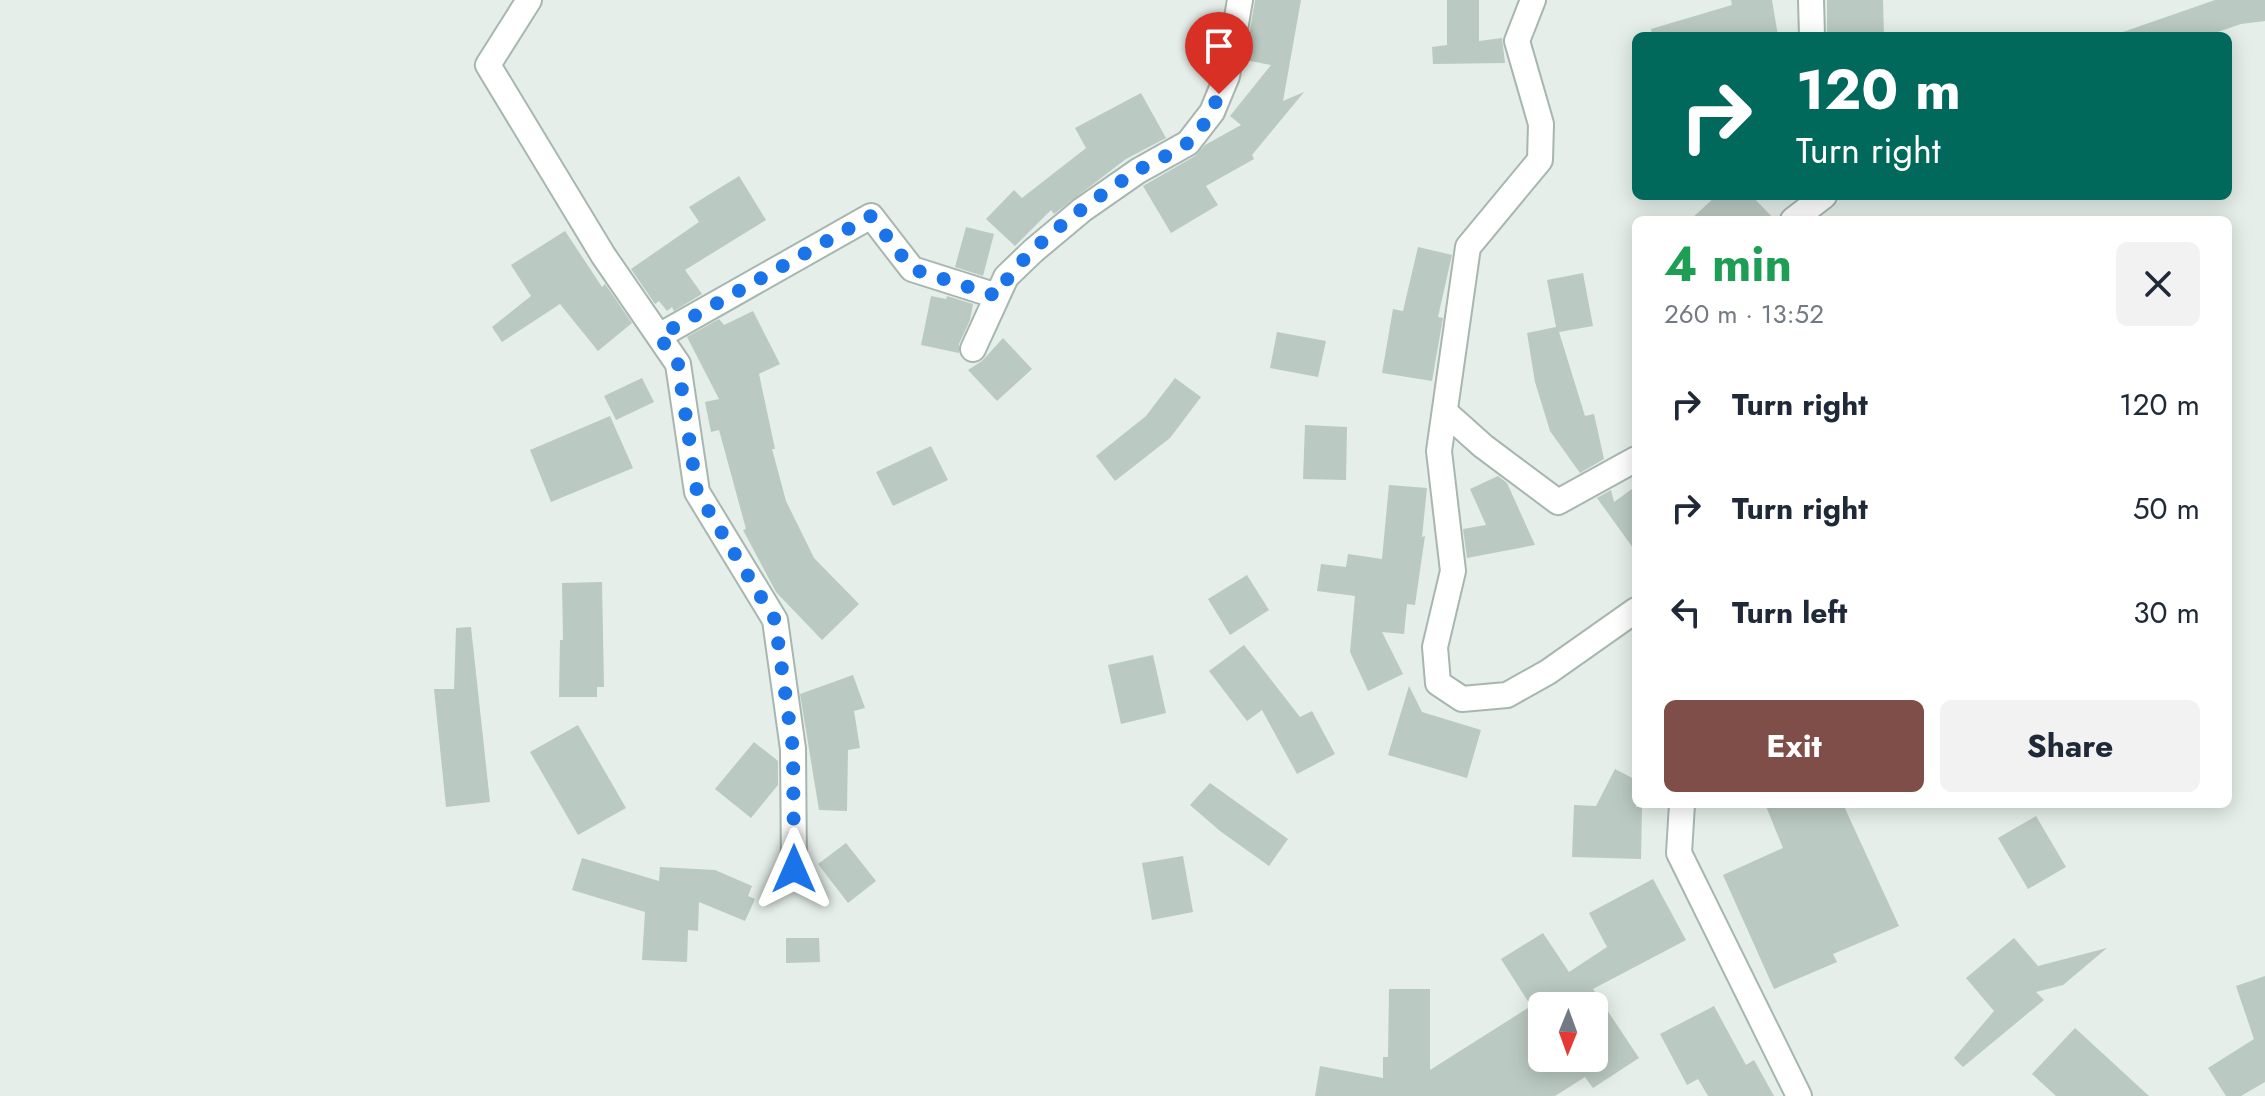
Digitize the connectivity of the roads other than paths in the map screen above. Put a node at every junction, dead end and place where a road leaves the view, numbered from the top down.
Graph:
1 (529, 0) edge
2 (1240, 0) edge
3 (1533, 0) edge
4 (1811, 0) edge
5 (1812, 32) edge
6 (1819, 200) edge
7 (1798, 216) edge
8 (997, 296) junction
9 (659, 336) junction
10 (973, 349) dead end
11 (1445, 412) junction
12 (1632, 461) edge
13 (1632, 613) edge
14 (1682, 808) edge
15 (794, 869) dead end
16 (1799, 1096) edge

1 - 9 street
2 - 8 street
3 - 11 street
4 - 5 street
6 - 7 street
8 - 9 street
8 - 10 street
9 - 15 street
11 - 12 street
11 - 13 street
14 - 16 street

